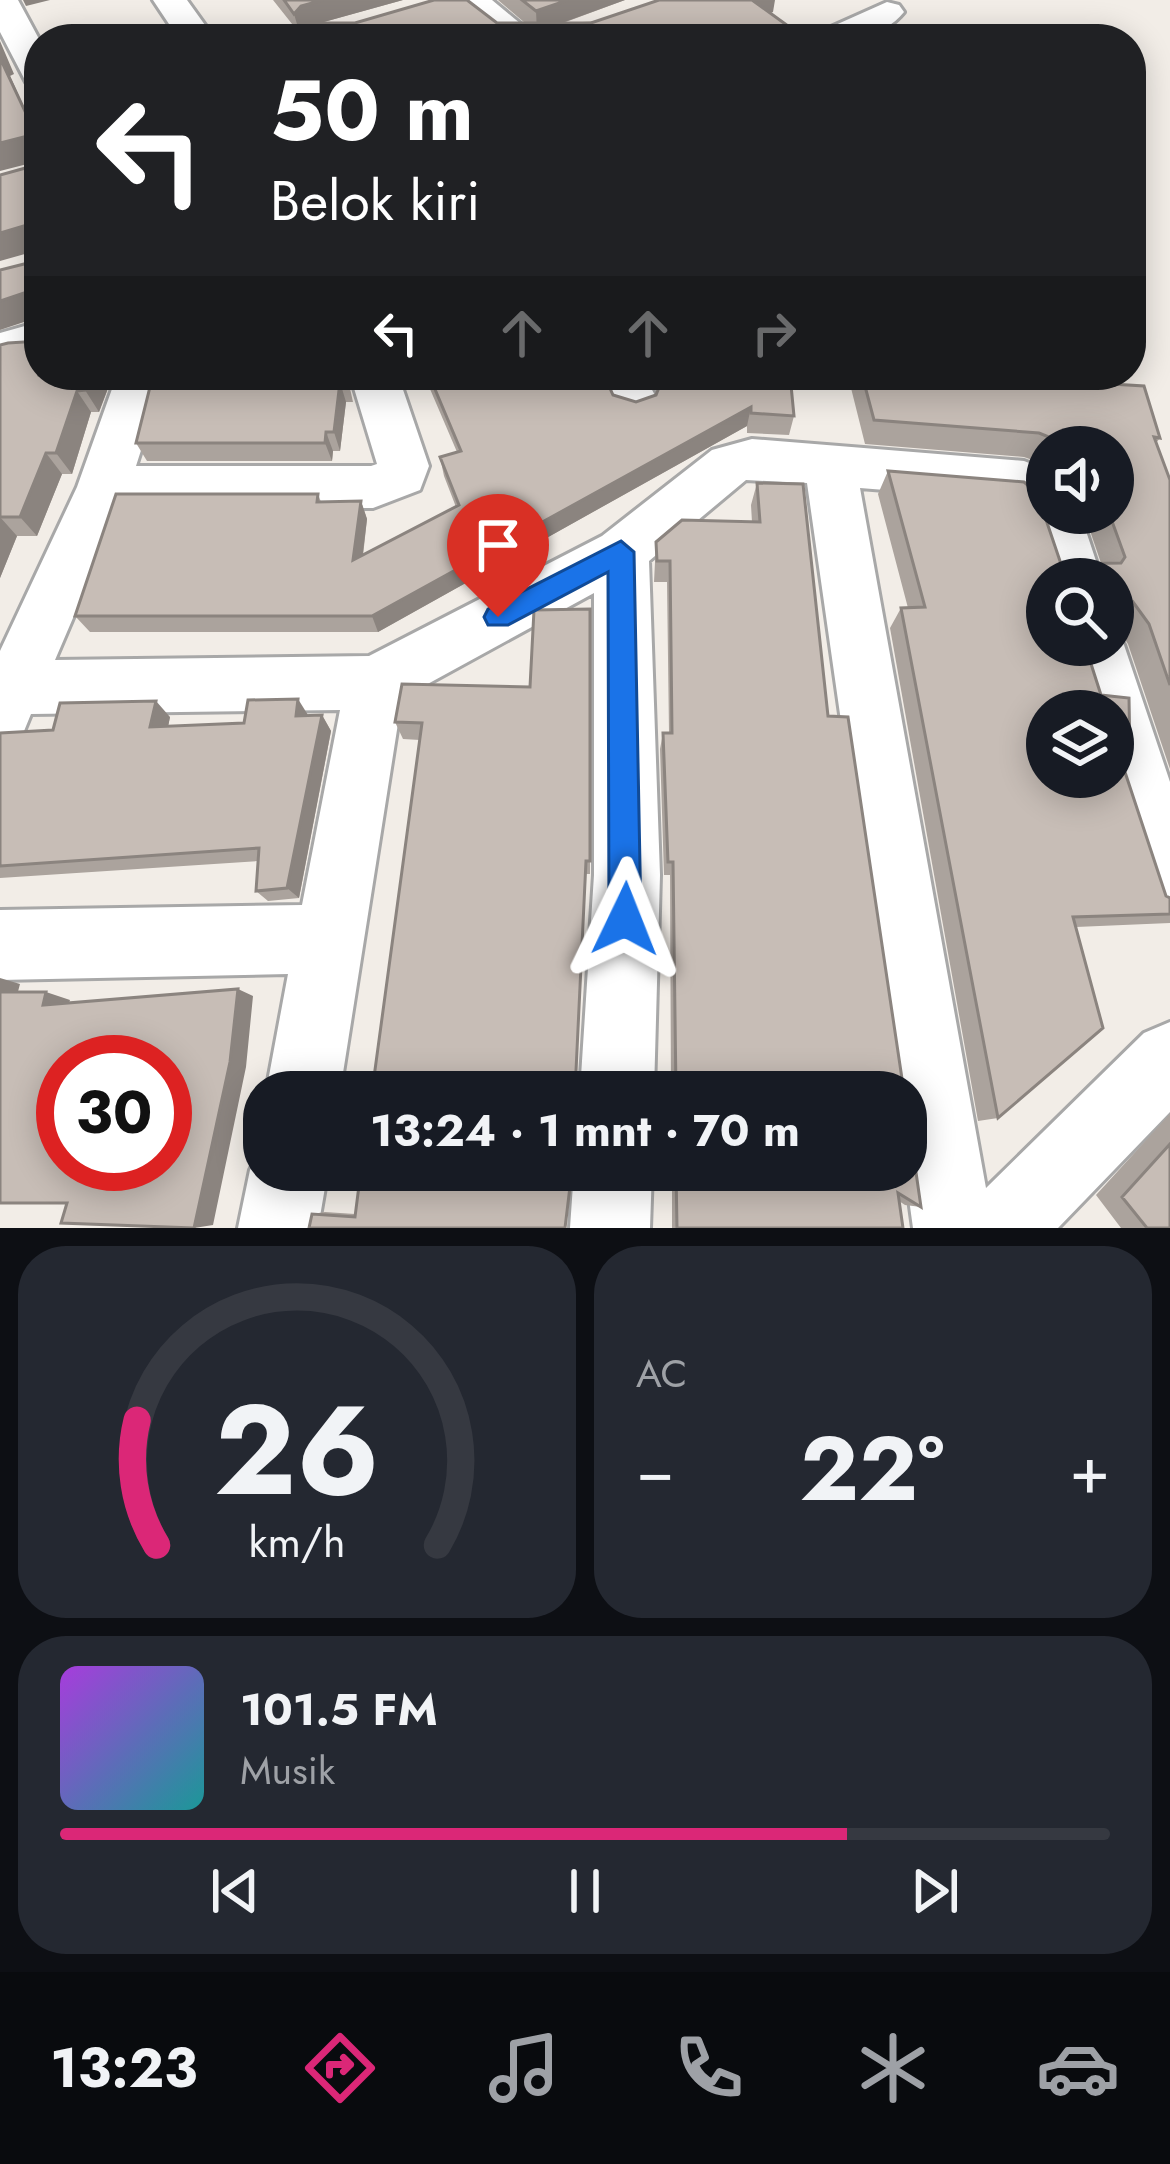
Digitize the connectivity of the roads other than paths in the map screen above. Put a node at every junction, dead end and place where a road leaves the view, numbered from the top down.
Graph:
1 (212, 0) edge
2 (470, 0) edge
3 (3, 11) edge
4 (887, 12) dead end
5 (182, 16) edge
6 (501, 24) edge
7 (864, 24) edge
8 (24, 65) edge
9 (136, 390) edge
10 (379, 390) edge
11 (830, 464) junction
12 (1026, 484) edge
13 (103, 487) junction
14 (621, 552) junction
15 (1102, 666) edge
16 (374, 683) junction
17 (5, 702) edge
18 (1170, 882) edge
19 (332, 938) junction
20 (0, 945) edge
21 (1170, 1059) edge
22 (307, 1071) edge
23 (617, 1071) edge
24 (285, 1191) edge
25 (612, 1191) edge
26 (278, 1228) edge
27 (610, 1228) edge
28 (953, 1228) edge
29 (1002, 1228) edge

1 - 5 street
2 - 6 street
3 - 8 street
4 - 7 street
9 - 13 street
10 - 13 street
11 - 12 street
11 - 14 street
11 - 28 street
13 - 17 street
14 - 16 street
14 - 23 street
15 - 18 street
16 - 17 street
16 - 19 street
19 - 20 street
19 - 22 street
21 - 29 street
24 - 26 street
25 - 27 street

